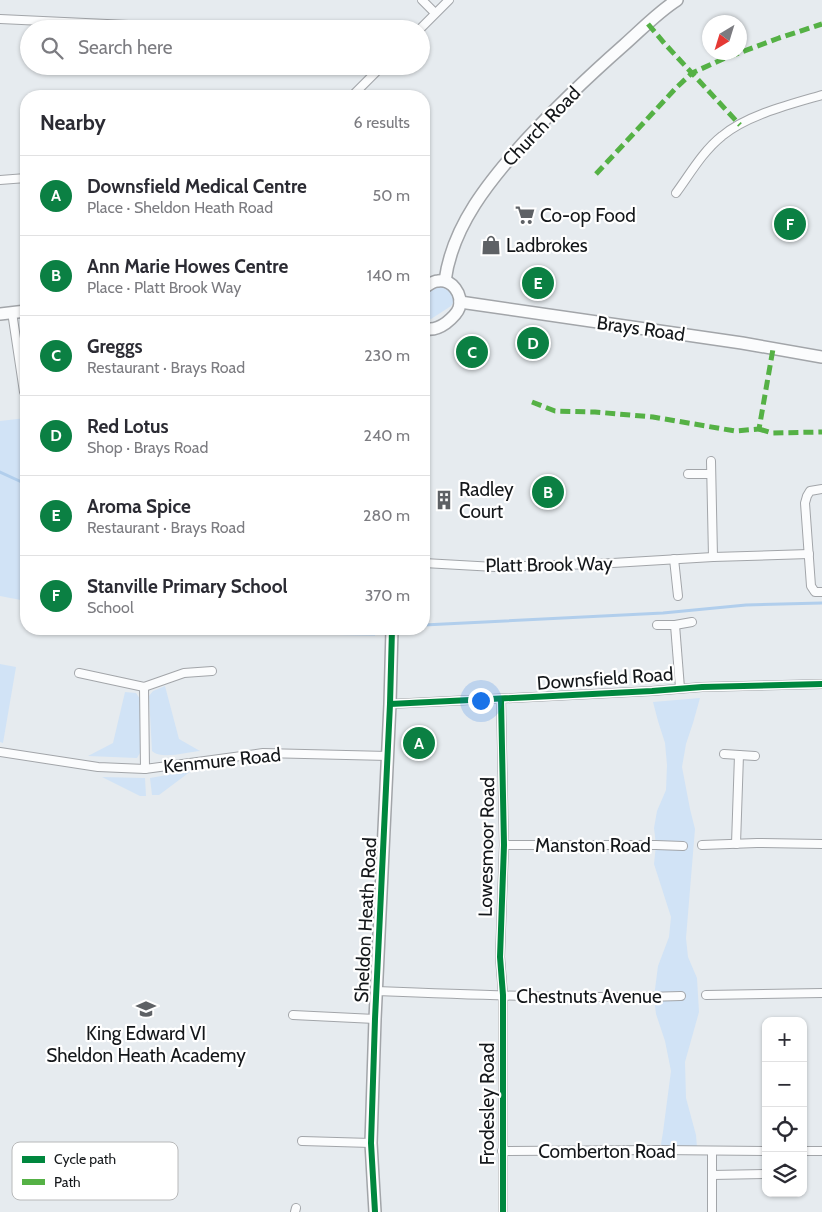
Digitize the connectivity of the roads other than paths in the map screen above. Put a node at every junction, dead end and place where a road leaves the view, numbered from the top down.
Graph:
1 (422, 0) edge
2 (449, 0) edge
3 (676, 0) edge
4 (435, 13) junction
5 (0, 19) edge
6 (21, 20) edge
7 (428, 20) edge
8 (373, 75) edge
9 (358, 90) edge
10 (822, 95) edge
11 (20, 178) edge
12 (0, 180) edge
13 (676, 193) dead end
14 (445, 281) junction
15 (430, 284) edge
16 (460, 302) junction
17 (20, 311) edge
18 (12, 312) junction
19 (0, 314) edge
20 (430, 331) edge
21 (822, 357) edge
22 (20, 365) edge
23 (711, 461) dead end
24 (688, 474) dead end
25 (711, 474) junction
26 (822, 489) edge
27 (809, 554) junction
28 (713, 557) junction
29 (674, 559) junction
30 (430, 563) edge
31 (822, 592) edge
32 (678, 596) dead end
33 (692, 622) dead end
34 (657, 625) dead end
35 (674, 625) junction
36 (392, 635) edge
37 (212, 671) dead end
38 (79, 673) dead end
39 (822, 684) edge
40 (144, 687) junction
41 (680, 688) junction
42 (501, 699) junction
43 (390, 704) junction
44 (0, 752) edge
45 (724, 754) dead end
46 (739, 755) junction
47 (388, 756) junction
48 (755, 756) dead end
49 (145, 769) junction
50 (504, 844) junction
51 (736, 844) junction
52 (822, 844) edge
53 (702, 845) dead end
54 (683, 846) dead end
55 (376, 992) junction
56 (822, 993) edge
57 (502, 995) junction
58 (706, 995) dead end
59 (681, 996) dead end
60 (294, 1015) dead end
61 (375, 1019) junction
62 (302, 1141) dead end
63 (372, 1143) junction
64 (712, 1150) junction
65 (502, 1151) junction
66 (762, 1151) edge
67 (807, 1151) edge
68 (822, 1151) edge
69 (712, 1174) junction
70 (762, 1174) edge
71 (374, 1212) edge
72 (503, 1212) edge
73 (712, 1212) edge

1 - 4 street
2 - 4 street
3 - 14 street, Church Road
4 - 7 street
5 - 6 street
8 - 9 street
10 - 13 street
11 - 12 street
14 - 15 street
14 - 16 street
16 - 20 street
16 - 21 street, Brays Road
17 - 18 street
18 - 19 street
18 - 22 street
23 - 25 street
24 - 25 street
25 - 28 street
26 - 27 street
27 - 28 street, Platt Brook Way
27 - 31 street
28 - 29 street, Platt Brook Way
29 - 30 street, Platt Brook Way
29 - 32 street
33 - 35 street
34 - 35 street
35 - 41 street
36 - 43 street, Sheldon Heath Road
37 - 40 street
38 - 40 street
39 - 41 street, Downsfield Road
40 - 49 street, Kenmure Road
41 - 42 street, Downsfield Road
42 - 43 street, Downsfield Road
42 - 50 street, Lowesmoor Road
43 - 47 street, Sheldon Heath Road
44 - 49 street, Kenmure Road
45 - 46 street
46 - 48 street
46 - 51 street
47 - 49 street, Kenmure Road
47 - 55 street, Sheldon Heath Road
50 - 54 street, Manston Road
50 - 57 street, Lowesmoor Road
51 - 52 street
51 - 53 street
55 - 57 street, Chestnuts Avenue
55 - 61 street, Sheldon Heath Road
56 - 58 street
57 - 59 street, Chestnuts Avenue
57 - 65 street, Frodesley Road
60 - 61 street
61 - 63 street, Sheldon Heath Road
62 - 63 street
63 - 71 street, Sheldon Heath Road
64 - 65 street, Comberton Road
64 - 66 street, Comberton Road
64 - 69 street
65 - 72 street, Frodesley Road
67 - 68 street
69 - 70 street
69 - 73 street

